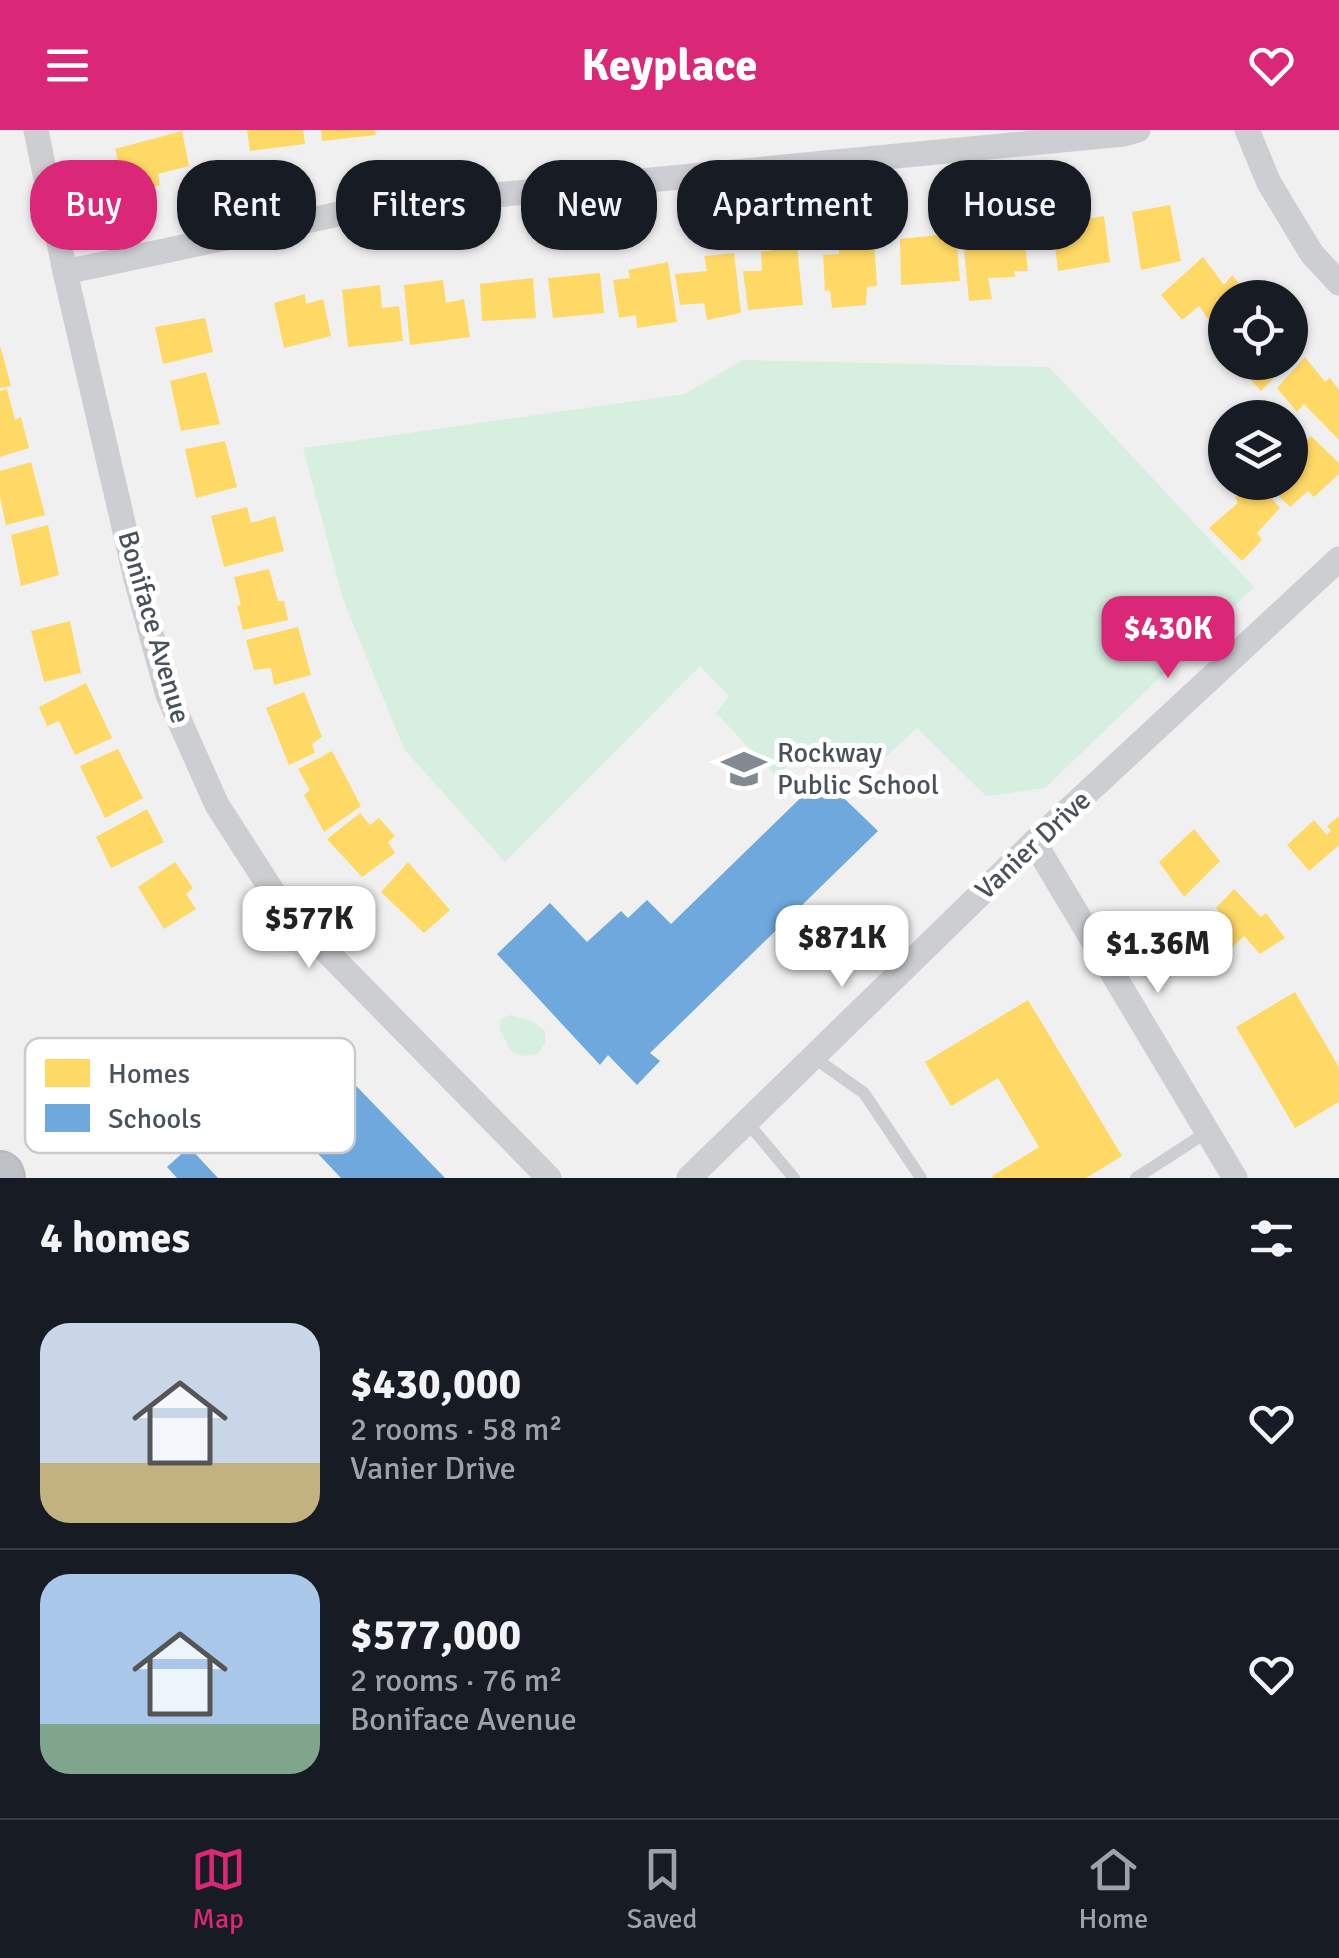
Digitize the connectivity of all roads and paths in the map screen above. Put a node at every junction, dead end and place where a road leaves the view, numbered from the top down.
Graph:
1 (36, 130) edge
2 (1138, 130) edge
3 (1247, 130) edge
4 (65, 272) junction
5 (1339, 283) edge
6 (1339, 559) edge
7 (1034, 842) junction
8 (814, 1057) junction
9 (746, 1122) junction
10 (1207, 1132) junction
11 (549, 1178) edge
12 (689, 1178) edge
13 (794, 1178) edge
14 (921, 1178) edge
15 (1136, 1178) edge
16 (1235, 1178) edge

1 - 4 street, Boniface Avenue
2 - 4 street
3 - 5 street
4 - 11 street, Boniface Avenue
6 - 7 street, Vanier Drive
7 - 8 street, Vanier Drive
7 - 10 street
8 - 9 street, Vanier Drive
8 - 14 lane
9 - 12 street, Vanier Drive
9 - 13 lane
10 - 15 lane
10 - 16 street

